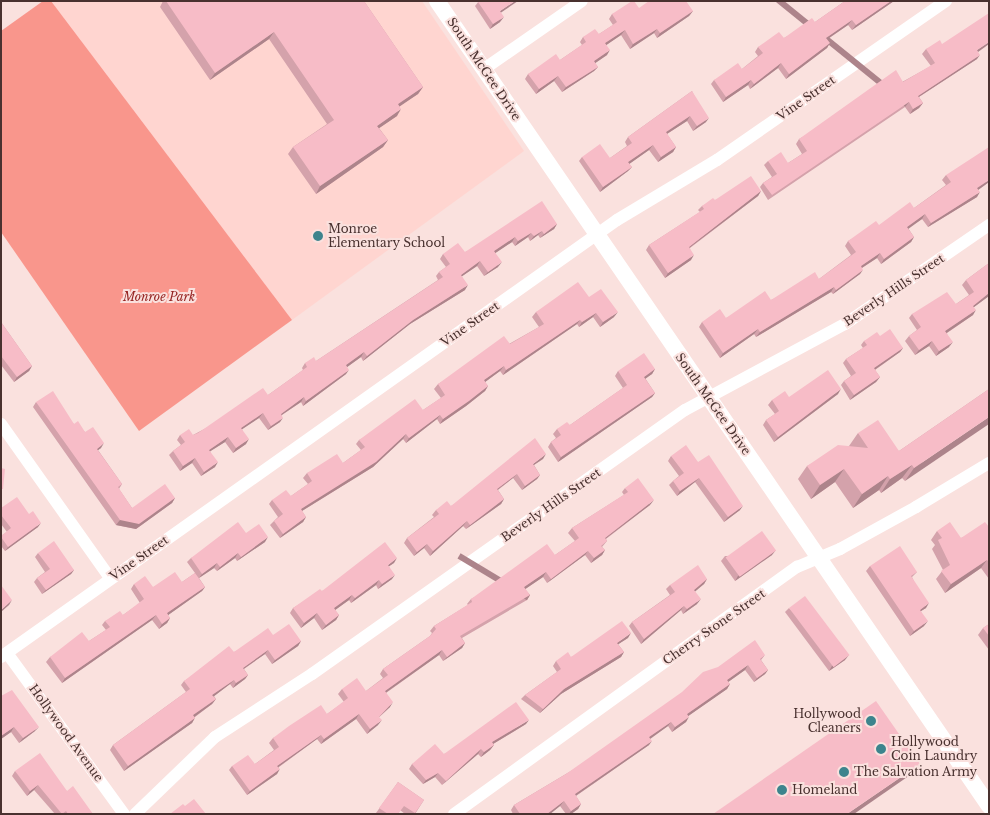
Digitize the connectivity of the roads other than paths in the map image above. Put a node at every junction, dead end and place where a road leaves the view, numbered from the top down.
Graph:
1 (437, 1) edge
2 (582, 1) edge
3 (946, 1) edge
4 (484, 69) junction
5 (989, 226) edge
6 (597, 235) junction
7 (708, 396) junction
8 (1, 424) edge
9 (989, 463) edge
10 (819, 558) junction
11 (110, 578) junction
12 (4, 655) edge
13 (989, 806) edge
14 (124, 814) edge
15 (135, 814) edge
16 (454, 814) edge

1 - 4 street, South McGee Drive
2 - 4 street
3 - 6 street, Vine Street
4 - 6 street, South McGee Drive
5 - 7 street, Beverly Hills Street
6 - 7 street, South McGee Drive
6 - 11 street, Vine Street
7 - 10 street, South McGee Drive
7 - 15 street, Beverly Hills Street
8 - 11 street
9 - 10 street, Cherry Stone Street
10 - 13 street, South McGee Drive
10 - 16 street, Cherry Stone Street
11 - 12 street, Vine Street
12 - 14 street, Hollywood Avenue

